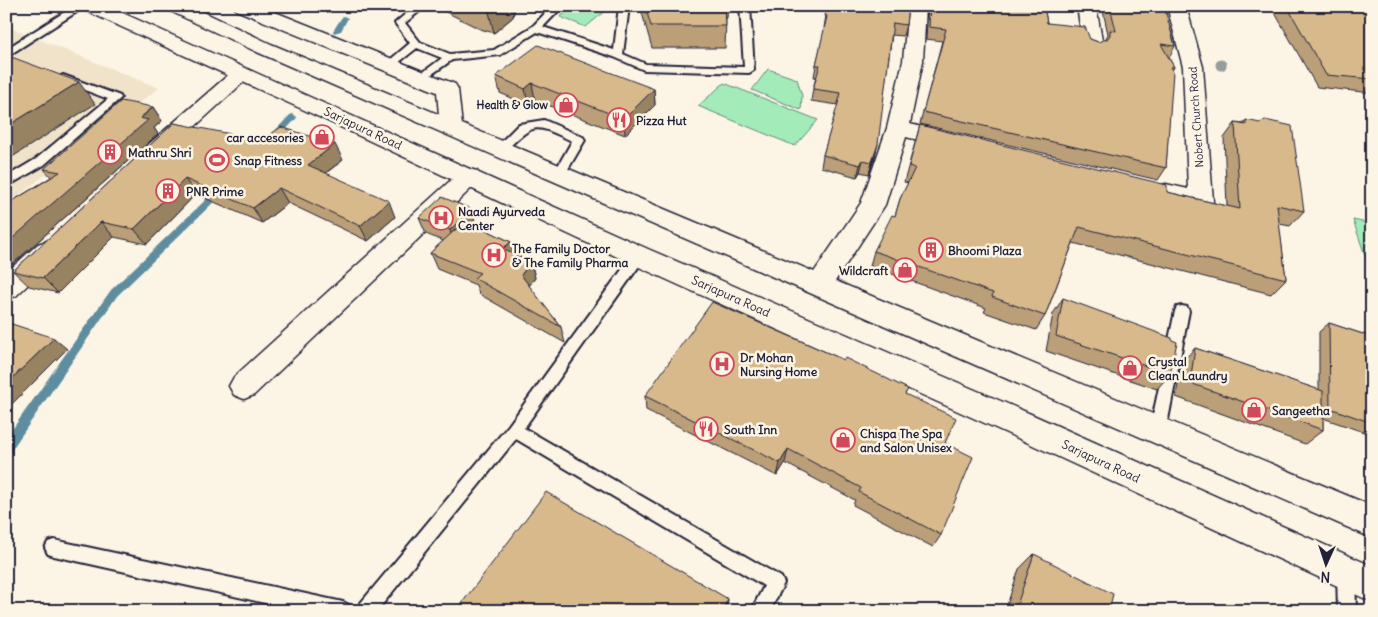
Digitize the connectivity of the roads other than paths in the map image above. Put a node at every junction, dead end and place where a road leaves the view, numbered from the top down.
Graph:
1 (81, 6) edge
2 (91, 6) edge
3 (242, 6) edge
4 (421, 6) edge
5 (558, 6) edge
6 (624, 6) edge
7 (745, 6) edge
8 (917, 6) edge
9 (1086, 6) edge
10 (184, 7) edge
11 (1171, 8) edge
12 (536, 28) junction
13 (416, 44) junction
14 (1093, 46) edge
15 (618, 55) junction
16 (9, 56) edge
17 (449, 57) junction
18 (389, 65) junction
19 (52, 73) edge
20 (241, 74) junction
21 (422, 78) junction
22 (451, 126) junction
23 (898, 128) junction
24 (974, 146) edge
25 (501, 148) junction
26 (144, 160) edge
27 (560, 173) junction
28 (469, 177) junction
29 (6, 183) edge
30 (1144, 187) edge
31 (64, 235) edge
32 (639, 256) junction
33 (819, 285) junction
34 (6, 290) edge
35 (1182, 311) dead end
36 (244, 386) dead end
37 (514, 430) junction
38 (1158, 430) junction
39 (1372, 522) edge
40 (54, 548) dead end
41 (1346, 572) junction
42 (1372, 584) edge
43 (343, 611) edge
44 (365, 611) edge
45 (760, 611) edge
46 (1347, 611) edge

1 - 16 lane
2 - 20 main road, Sarjapura Road
3 - 18 main road
4 - 13 lane
5 - 12 lane
6 - 15 lane
7 - 15 lane
8 - 23 main road
9 - 14 main road
10 - 22 main road
11 - 30 main road, Nobert Church Road
12 - 15 lane
12 - 17 lane
13 - 17 lane
13 - 18 lane
17 - 21 lane
18 - 21 main road
19 - 29 lane
20 - 26 main road
20 - 28 main road, Sarjapura Road
21 - 22 main road
22 - 25 main road
23 - 24 main road
23 - 33 main road
25 - 27 main road
25 - 27 lane
27 - 33 main road
28 - 32 main road, Sarjapura Road
28 - 36 main road
31 - 34 main road
32 - 37 lane
32 - 41 main road, Sarjapura Road
33 - 38 main road
35 - 38 lane
37 - 44 lane
37 - 45 lane
38 - 39 main road
40 - 43 lane
41 - 42 main road, Sarjapura Road
41 - 46 lane

